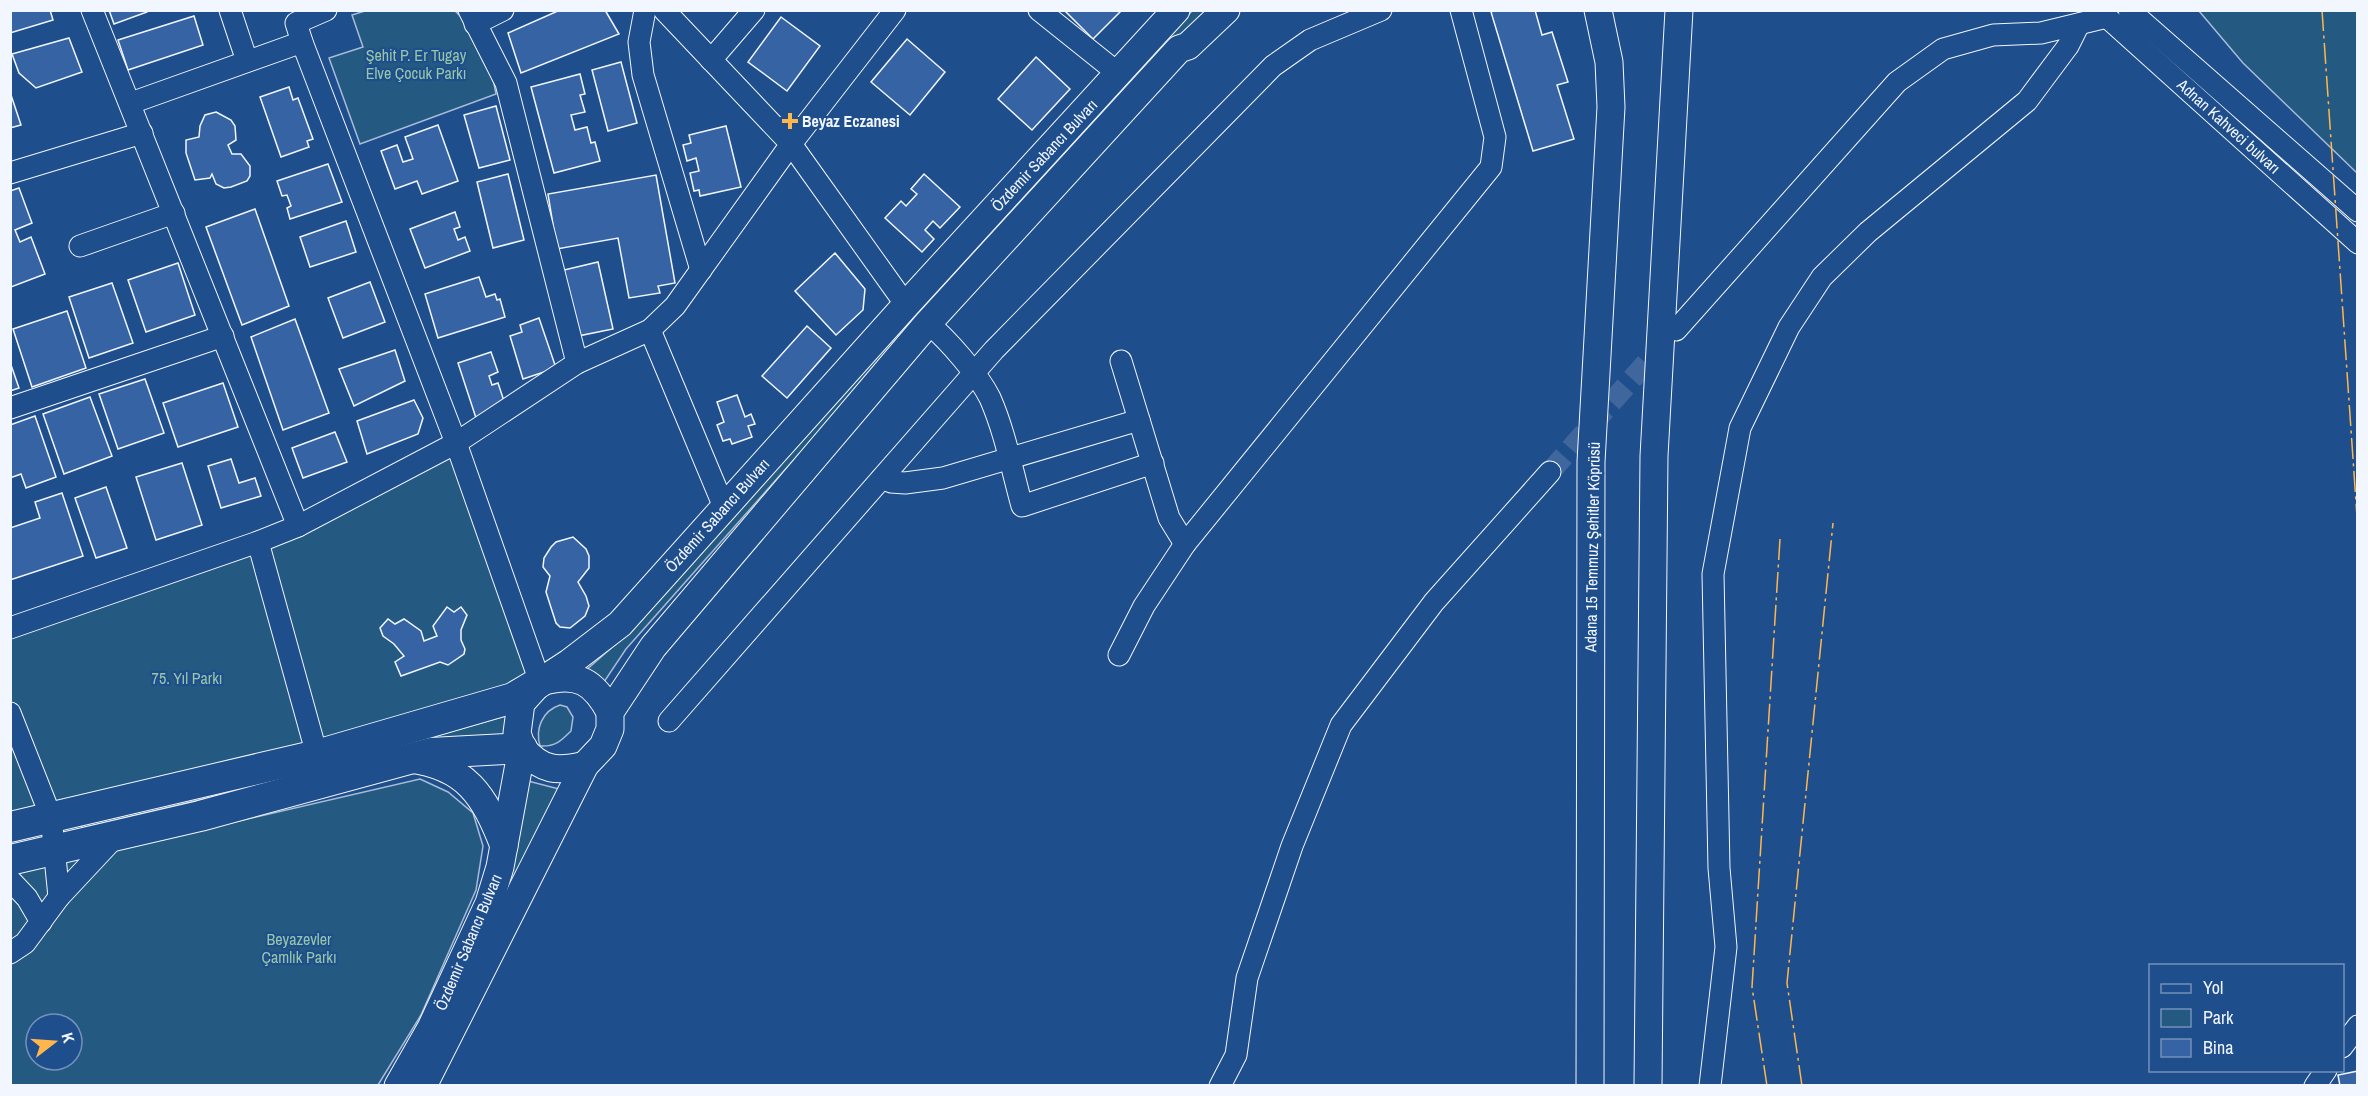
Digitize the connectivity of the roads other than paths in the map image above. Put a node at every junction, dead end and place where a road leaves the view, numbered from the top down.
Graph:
1 (92, 10) edge
2 (230, 10) edge
3 (326, 10) edge
4 (503, 10) edge
5 (645, 10) edge
6 (664, 10) edge
7 (754, 10) edge
8 (895, 10) edge
9 (1039, 10) edge
10 (1176, 10) edge
11 (1226, 10) edge
12 (1381, 10) edge
13 (1461, 10) edge
14 (1598, 10) edge
15 (1679, 10) edge
16 (2129, 10) edge
17 (2103, 14) edge
18 (472, 17) edge
19 (2079, 24) junction
20 (302, 42) junction
21 (711, 60) junction
22 (247, 61) junction
23 (1119, 74) junction
24 (131, 103) junction
25 (142, 133) junction
26 (791, 144) junction
27 (10, 173) edge
28 (2358, 211) edge
29 (174, 213) junction
30 (2358, 243) edge
31 (80, 246) dead end
32 (701, 270) junction
33 (906, 305) junction
34 (928, 323) junction
35 (650, 330) junction
36 (1676, 330) tunnel mouth
37 (223, 336) junction
38 (1121, 361) dead end
39 (577, 363) junction
40 (975, 373) junction
41 (10, 408) edge
42 (1139, 420) junction
43 (456, 443) junction
44 (1009, 459) junction
45 (1153, 463) junction
46 (1550, 472) tunnel mouth
47 (882, 478) junction
48 (724, 507) junction
49 (298, 526) junction
50 (258, 543) junction
51 (1185, 544) junction
52 (10, 628) edge
53 (1119, 655) dead end
54 (540, 682) junction
55 (610, 712) junction
56 (10, 713) edge
57 (669, 721) dead end
58 (522, 748) junction
59 (317, 756) junction
60 (409, 759) junction
61 (585, 765) junction
62 (51, 817) junction
63 (10, 827) edge
64 (116, 836) junction
65 (504, 846) junction
66 (54, 850) junction
67 (10, 860) edge
68 (10, 880) edge
69 (59, 897) junction
70 (41, 922) junction
71 (10, 953) edge
72 (398, 1086) edge
73 (423, 1086) edge
74 (1220, 1086) edge
75 (1590, 1086) edge
76 (1648, 1086) edge
77 (1710, 1086) edge

1 - 24 street
2 - 22 street
3 - 20 street
4 - 18 street
5 - 32 street
6 - 21 street
7 - 21 street
8 - 26 street
9 - 23 street
10 - 23 main road, Özdemir Sabancı Bulvarı
11 - 34 main road, Özdemir Sabancı Bulvarı
12 - 40 street
13 - 51 street
14 - 75 main road, Adana 15 Temmuz Şehitler Köprüsü
15 - 76 main road
16 - 28 street, Adnan Kahveci bulvarı
17 - 19 street
17 - 30 street, Adnan Kahveci bulvarı
18 - 39 street
19 - 36 street
19 - 77 street
20 - 22 street
20 - 43 street
21 - 26 street
22 - 24 street
23 - 33 main road, Özdemir Sabancı Bulvarı
24 - 25 street
25 - 27 street
25 - 29 street
26 - 32 street
26 - 33 street
29 - 31 street
29 - 37 street
32 - 35 street
33 - 48 main road, Özdemir Sabancı Bulvarı
34 - 40 street
34 - 55 main road, Özdemir Sabancı Bulvarı
35 - 39 street
35 - 48 street
37 - 41 street
37 - 49 street
38 - 42 street
39 - 43 street
40 - 44 street
40 - 47 street
42 - 44 street
42 - 45 street
43 - 49 street
43 - 54 street
44 - 45 street
44 - 47 street
45 - 51 street
46 - 74 street
47 - 57 street
48 - 54 main road, Özdemir Sabancı Bulvarı
49 - 50 street
50 - 52 street
50 - 59 street
51 - 53 street
54 - 55 main road
54 - 58 main road, Özdemir Sabancı Bulvarı
54 - 59 highway
55 - 61 main road, Özdemir Sabancı Bulvarı
56 - 62 street
58 - 60 highway
58 - 61 main road
58 - 65 main road, Özdemir Sabancı Bulvarı
59 - 62 highway
60 - 64 highway
60 - 65 main road
61 - 73 main road, Özdemir Sabancı Bulvarı
62 - 63 highway
62 - 66 street
64 - 66 highway
64 - 69 street
65 - 72 main road, Özdemir Sabancı Bulvarı
66 - 67 highway
66 - 69 street
68 - 70 street
69 - 70 street
70 - 71 street

